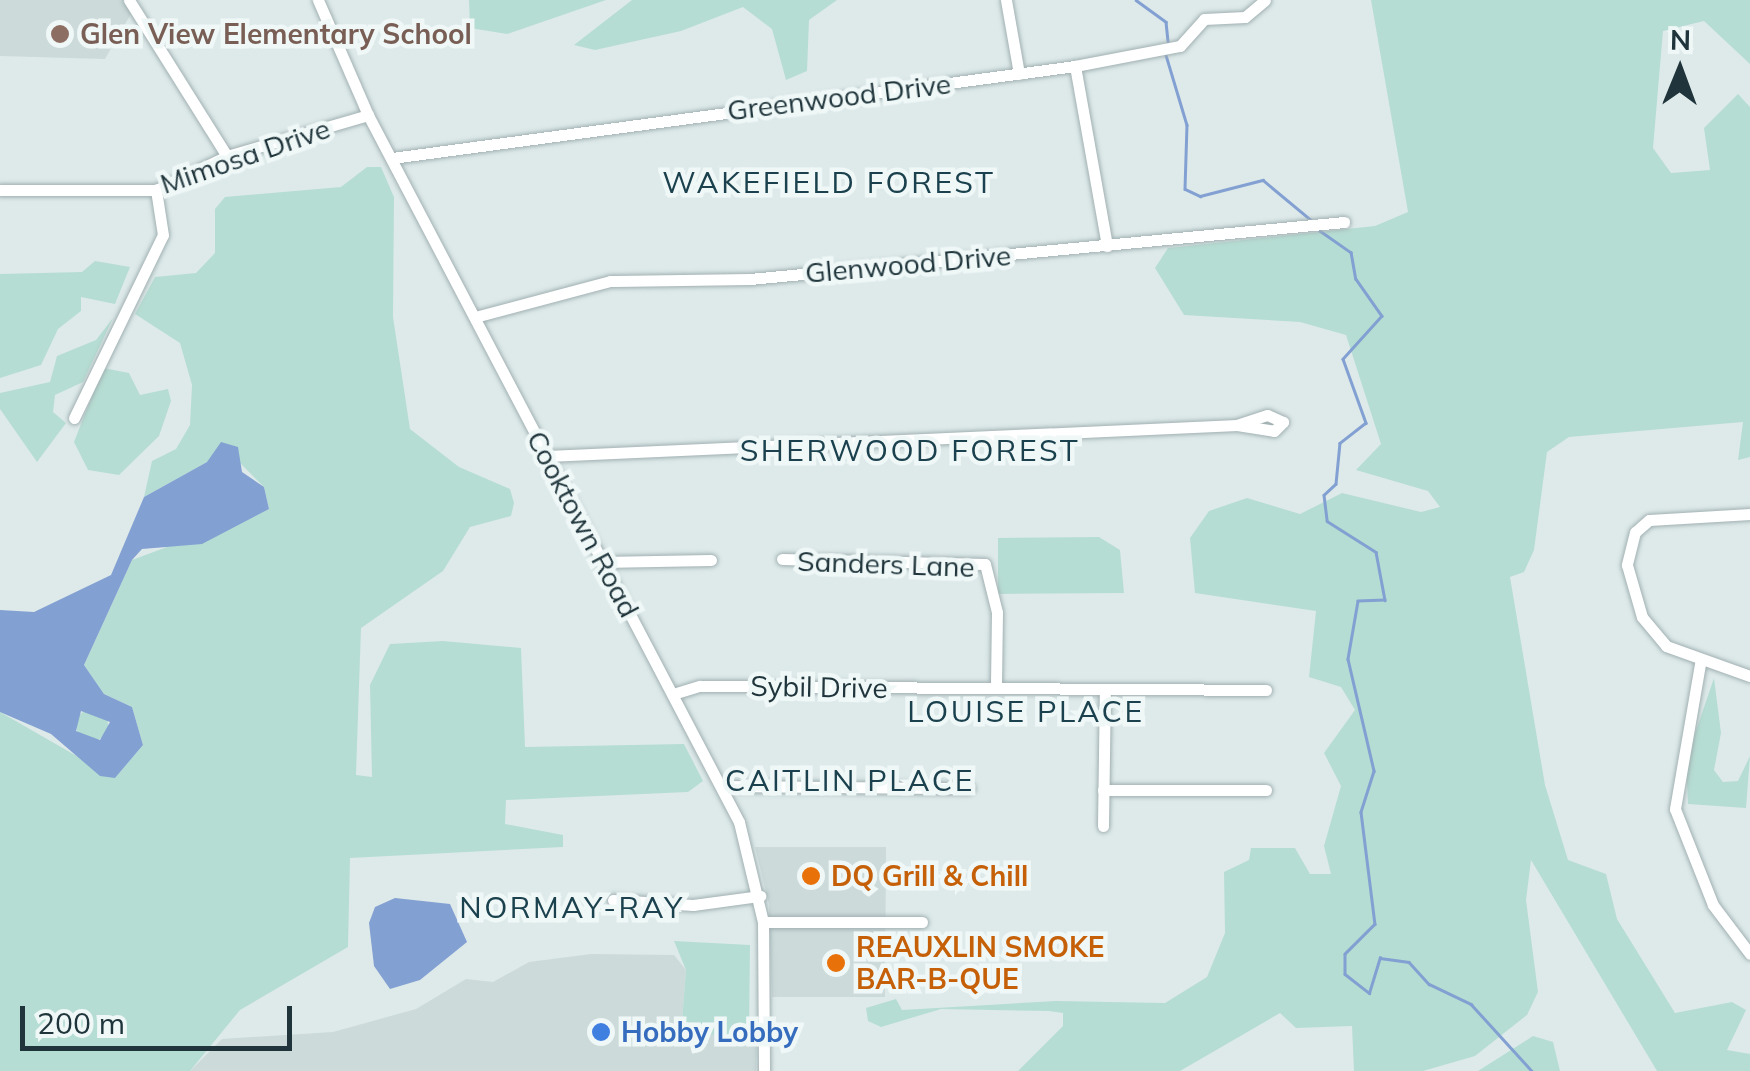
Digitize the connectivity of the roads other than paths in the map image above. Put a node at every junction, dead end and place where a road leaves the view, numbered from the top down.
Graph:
1 (129, 0) edge
2 (318, 0) edge
3 (1006, 0) edge
4 (1265, 0) edge
5 (1074, 66) junction
6 (1019, 74) junction
7 (368, 115) junction
8 (228, 156) junction
9 (392, 158) junction
10 (0, 190) edge
11 (156, 190) junction
12 (1344, 222) dead end
13 (1107, 246) junction
14 (475, 317) junction
15 (74, 418) dead end
16 (1236, 425) dead end
17 (547, 456) junction
18 (1750, 514) edge
19 (711, 560) dead end
20 (782, 560) dead end
21 (603, 562) junction
22 (1700, 664) junction
23 (1750, 676) edge
24 (996, 688) junction
25 (1105, 689) junction
26 (1266, 690) dead end
27 (673, 694) junction
28 (722, 786) junction
29 (969, 788) dead end
30 (1103, 790) junction
31 (1266, 790) dead end
32 (1103, 826) dead end
33 (760, 896) junction
34 (613, 900) dead end
35 (763, 922) junction
36 (922, 922) dead end
37 (1750, 954) edge
38 (764, 1071) edge

1 - 8 street
2 - 7 street, Cooktown Road
3 - 6 street
4 - 5 street, Greenwood Drive
5 - 6 street, Greenwood Drive
5 - 13 street
6 - 9 street, Greenwood Drive
7 - 8 street, Mimosa Drive
7 - 9 street, Cooktown Road
8 - 11 street, Mimosa Drive
9 - 14 street, Cooktown Road
10 - 11 street, Mimosa Drive
11 - 15 street
12 - 13 street, Glenwood Drive
13 - 14 street, Glenwood Drive
14 - 17 street, Cooktown Road
16 - 17 street
17 - 21 street, Cooktown Road
18 - 22 street
19 - 21 street
20 - 24 street, Sanders Lane
21 - 27 street, Cooktown Road
22 - 23 street
22 - 37 street
24 - 25 street, Sybil Drive
24 - 27 street, Sybil Drive
25 - 26 street, Sybil Drive
25 - 30 street
27 - 28 street, Cooktown Road
28 - 29 street
28 - 33 street, Cooktown Road
30 - 31 street
30 - 32 street
33 - 34 street
33 - 35 street, Cooktown Road
35 - 36 street
35 - 38 street, Cooktown Road

